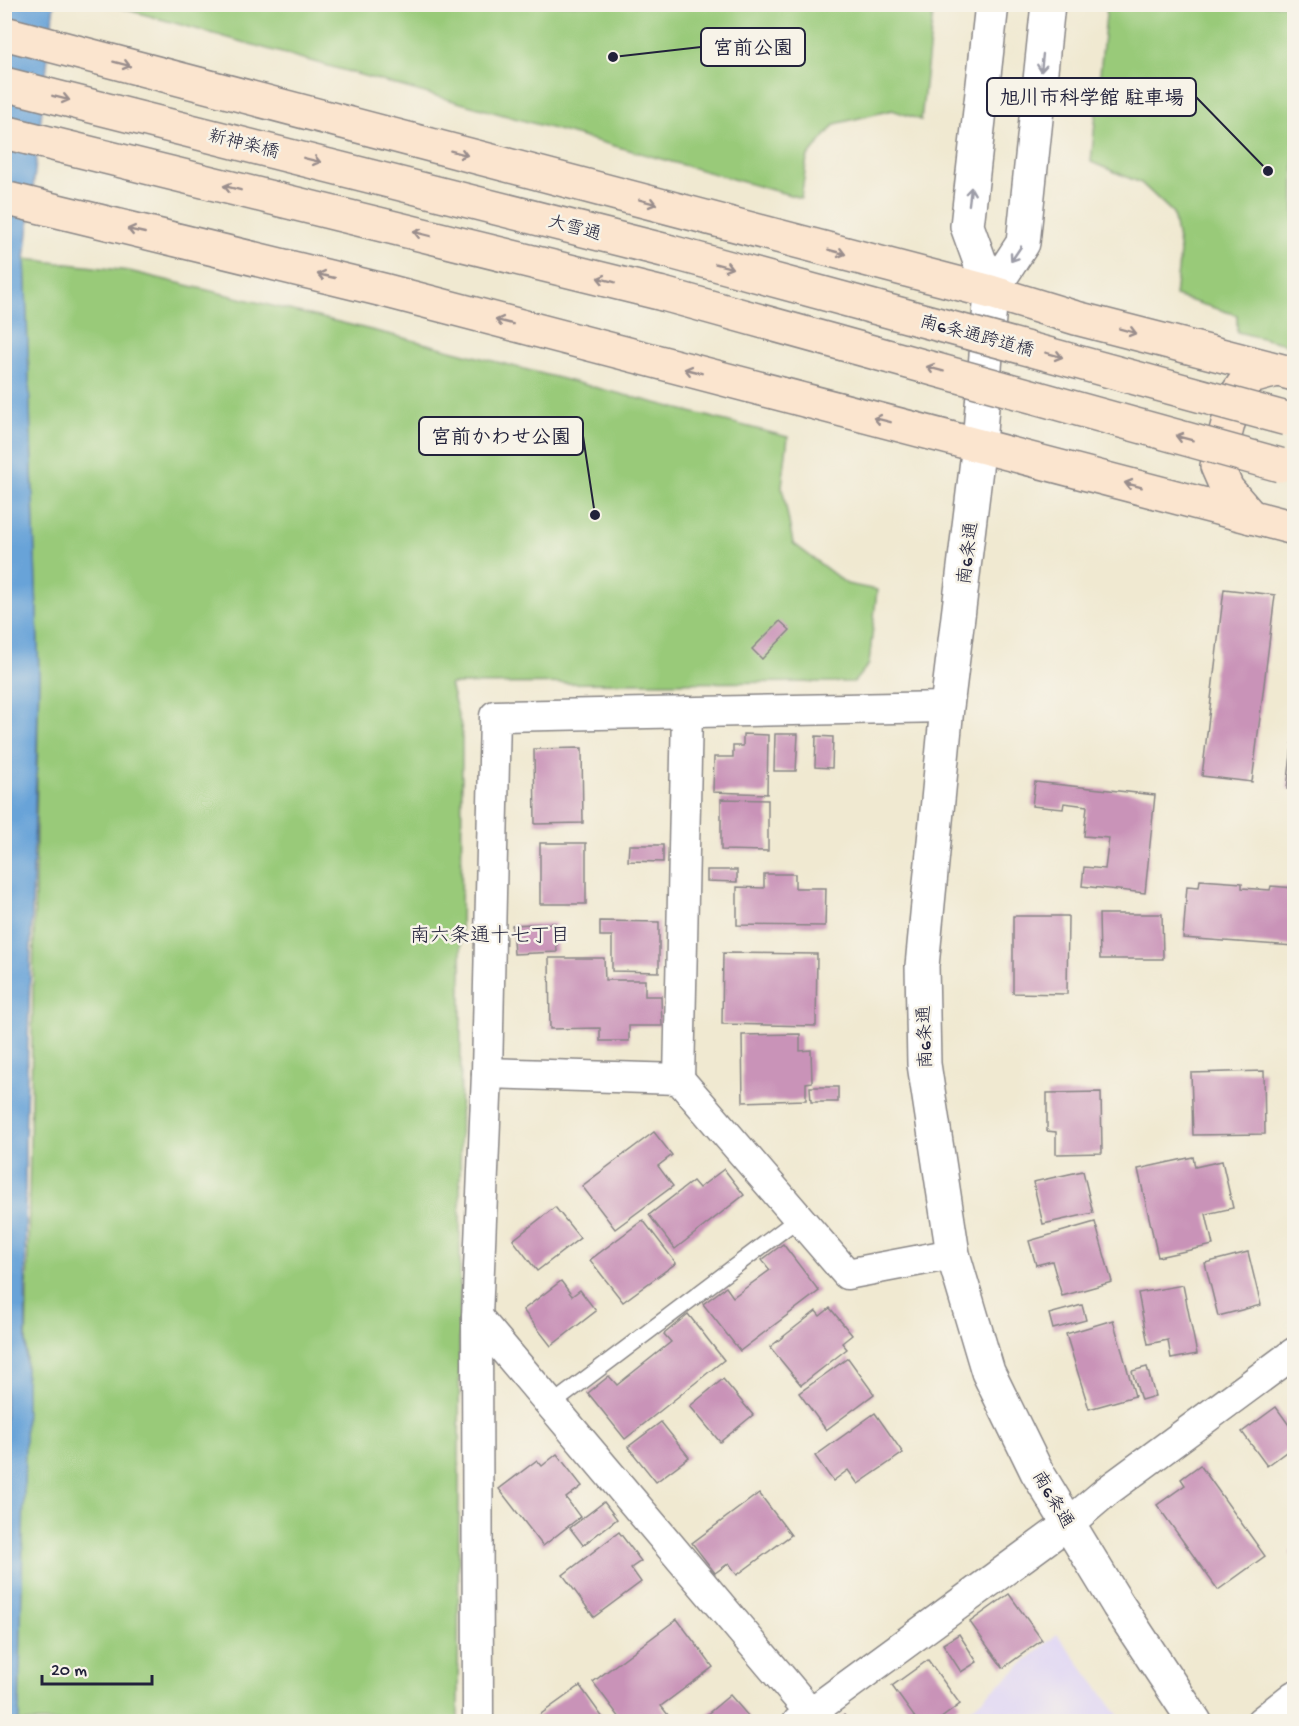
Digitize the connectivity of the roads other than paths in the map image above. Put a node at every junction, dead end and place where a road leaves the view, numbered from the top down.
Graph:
1 (992, 4) edge
2 (1048, 4) edge
3 (4, 33) edge
4 (4, 84) edge
5 (4, 132) edge
6 (4, 198) edge
7 (483, 203) joint
8 (668, 251) joint
9 (991, 291) junction
10 (1286, 372) edge
11 (1291, 420) edge
12 (979, 444) junction
13 (1287, 467) edge
14 (1251, 517) junction
15 (1294, 528) edge
16 (947, 707) junction
17 (687, 712) junction
18 (488, 1073) junction
19 (679, 1079) junction
20 (799, 1218) junction
21 (953, 1254) junction
22 (477, 1317) junction
23 (1294, 1353) edge
24 (551, 1405) junction
25 (1068, 1524) junction
26 (1294, 1696) edge
27 (804, 1717) edge
28 (478, 1722) edge
29 (1195, 1722) edge
30 (1261, 1722) edge

9 -> 1 street, 南6条通
2 -> 9 street, 南6条通
3 -> 9 main road
4 -> 7 main road, 新神楽橋
13 -> 5 main road, bridge
12 -> 6 main road
7 - 8 main road, 大雪通
8 -> 11 main road, 南6条通跨道橋, bridge
9 -> 10 main road
9 - 12 street, 南6条通
10 - 14 main road
14 -> 12 main road
12 - 16 street, 南6条通
14 - 15 main road
16 - 17 street
16 - 21 street, 南6条通
17 - 18 street
17 - 19 street
18 - 19 street
18 - 22 street
19 - 20 street
20 - 21 street
20 - 24 lane
21 - 25 street, 南6条通
22 - 24 street
22 - 28 street
23 - 25 street
24 - 27 street
25 - 27 street
25 - 29 street, 南6条通
26 - 30 street

